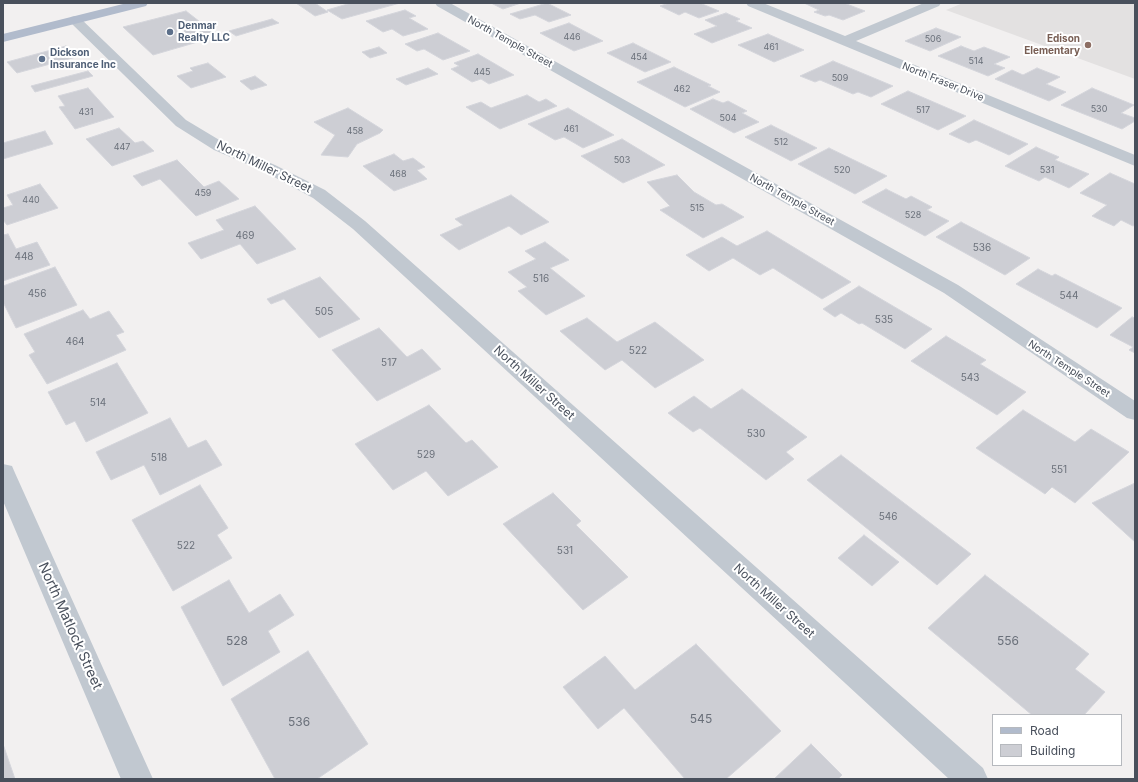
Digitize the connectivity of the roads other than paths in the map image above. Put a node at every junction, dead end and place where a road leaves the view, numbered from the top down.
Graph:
1 (142, 3) edge
2 (441, 3) edge
3 (752, 3) edge
4 (935, 3) edge
5 (75, 20) junction
6 (3, 38) edge
7 (845, 41) junction
8 (1135, 161) edge
9 (1135, 412) edge
10 (3, 473) edge
11 (137, 779) edge
12 (972, 779) edge

1 - 5 main road
2 - 9 street, North Temple Street
3 - 7 street, North Fraser Drive
4 - 7 street
5 - 6 main road
5 - 12 street, North Miller Street
7 - 8 street, North Fraser Drive
10 - 11 street, North Matlock Street

